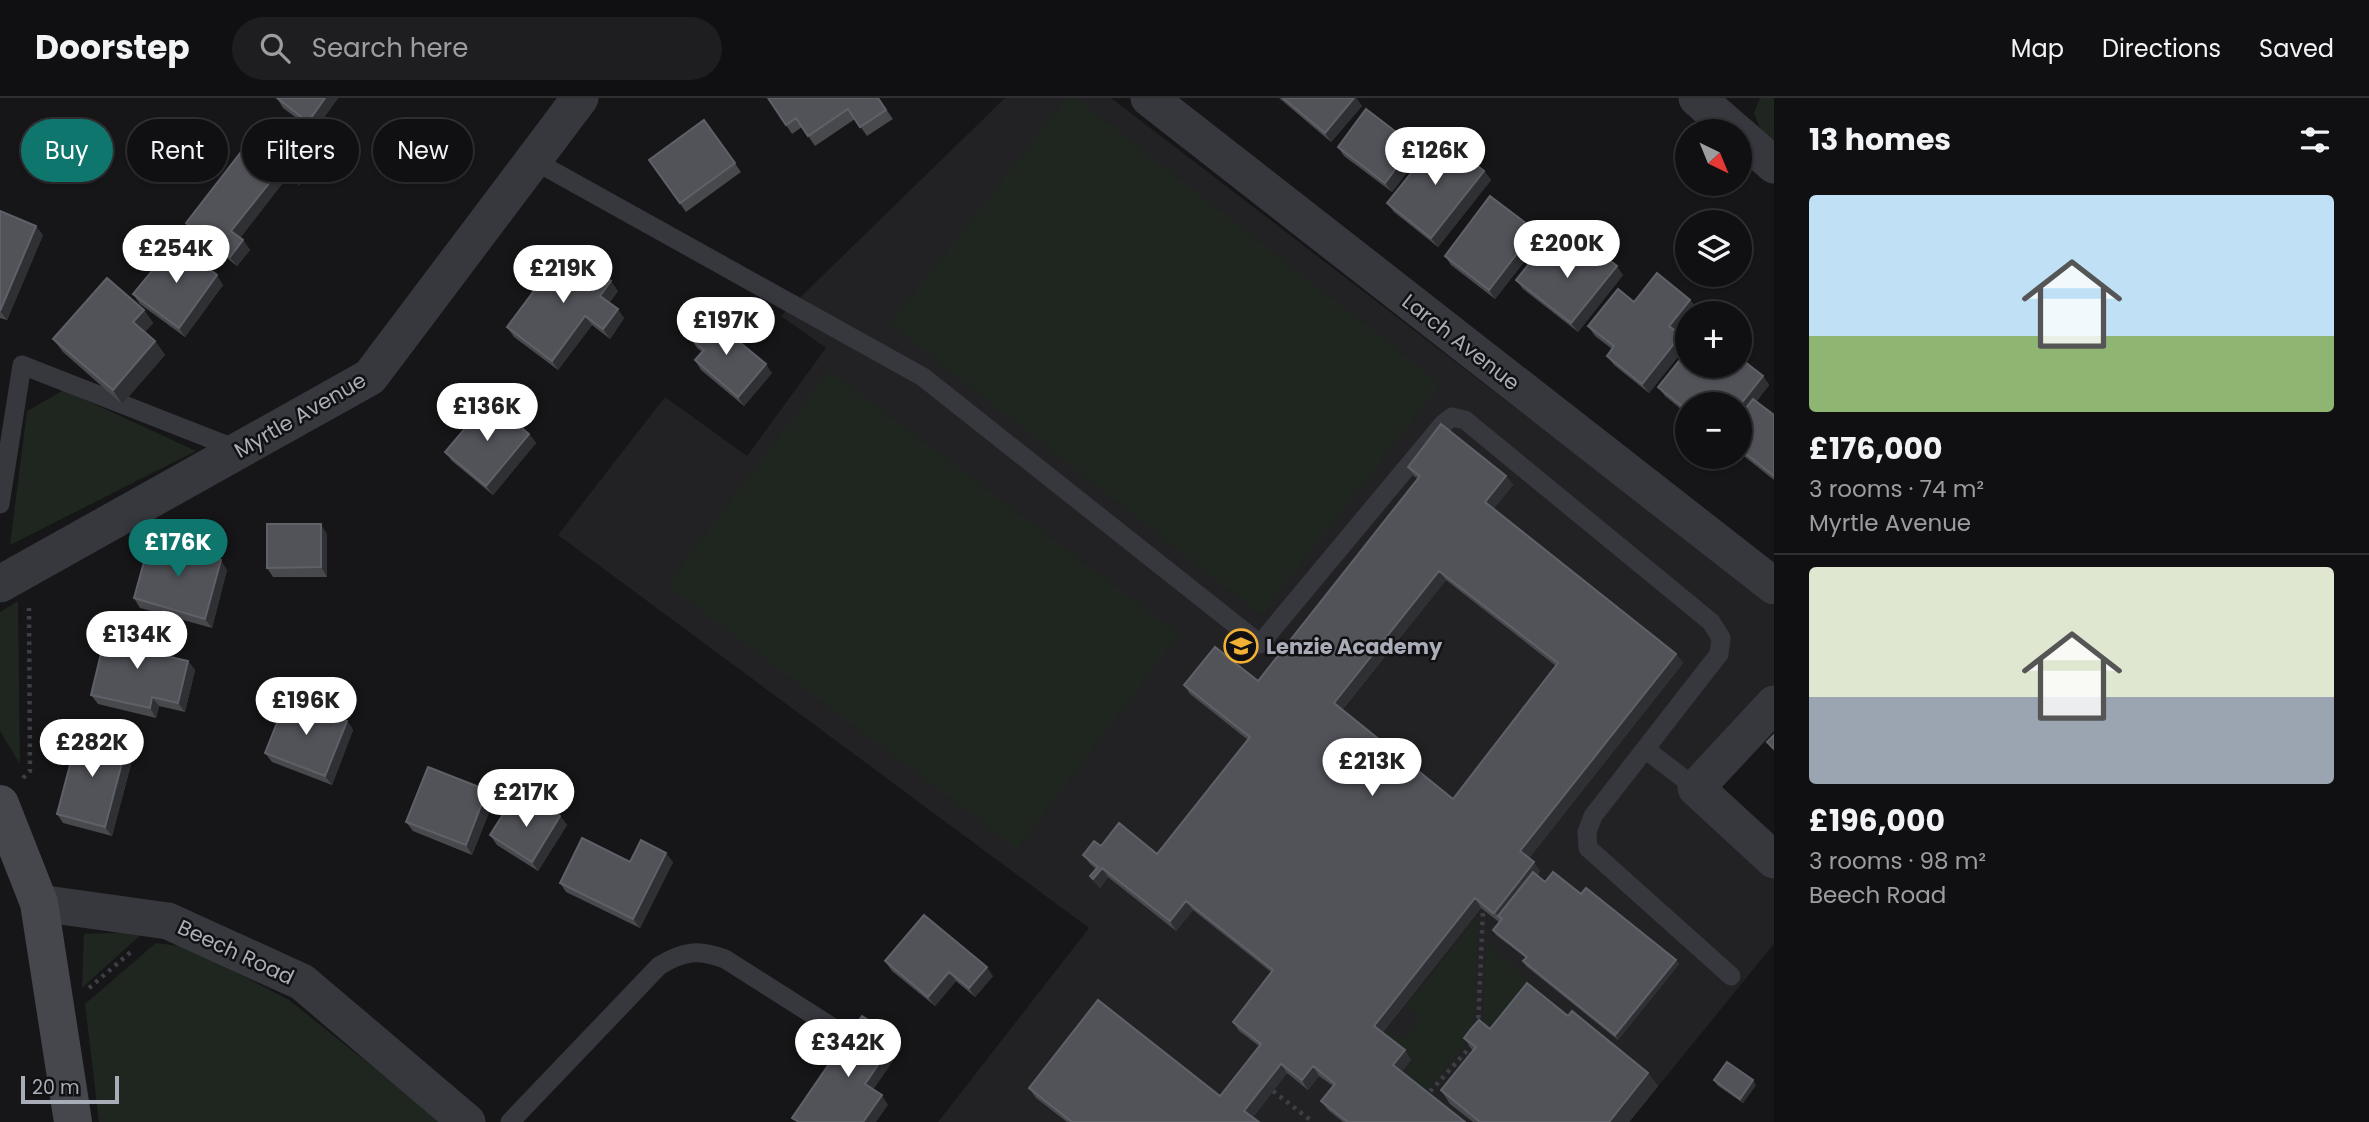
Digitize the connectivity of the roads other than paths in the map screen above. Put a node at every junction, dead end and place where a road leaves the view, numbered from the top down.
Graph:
1 (580, 98) edge
2 (1149, 98) edge
3 (1726, 117) edge
4 (533, 160) junction
5 (1774, 165) edge
6 (239, 450) junction
7 (0, 504) edge
8 (14, 576) edge
9 (1774, 586) edge
10 (1774, 704) edge
11 (1645, 749) junction
12 (1696, 788) junction
13 (10, 792) edge
14 (1774, 860) edge
15 (39, 903) junction
16 (1731, 976) dead end
17 (832, 1027) dead end
18 (73, 1122) edge
19 (467, 1122) edge
20 (510, 1122) edge

1 - 4 street, Myrtle Avenue
2 - 9 street, Larch Avenue
3 - 5 street
4 - 6 street, Myrtle Avenue
4 - 11 lane
6 - 7 lane
6 - 8 street, Myrtle Avenue
10 - 12 street
11 - 12 lane
11 - 16 lane
12 - 14 street
13 - 15 main road
15 - 18 main road
15 - 19 street, Beech Road
17 - 20 lane

